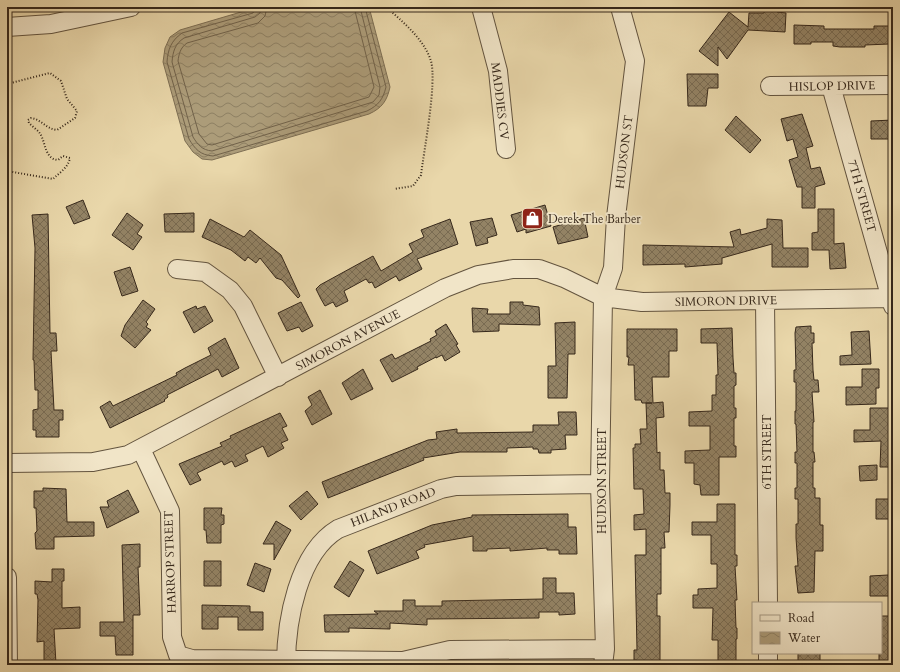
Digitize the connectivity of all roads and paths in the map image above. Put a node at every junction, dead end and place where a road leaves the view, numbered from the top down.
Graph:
1 (131, 7) edge
2 (386, 7) edge
3 (481, 7) edge
4 (620, 7) edge
5 (7, 27) edge
6 (7, 84) edge
7 (893, 85) edge
8 (770, 86) dead end
9 (831, 86) junction
10 (506, 149) dead end
11 (7, 171) edge
12 (394, 189) dead end
13 (177, 270) dead end
14 (564, 278) joint
15 (602, 297) junction
16 (765, 300) junction
17 (892, 301) edge
18 (278, 377) junction
19 (141, 449) junction
20 (7, 463) edge
21 (600, 484) junction
22 (7, 577) edge
23 (768, 602) edge
24 (768, 654) edge
25 (604, 657) edge
26 (286, 662) edge
27 (8, 665) edge
28 (768, 665) edge

1 - 5 street
2 - 12 path
3 - 10 street, MADDIES CV
4 - 15 street, HUDSON ST
6 - 11 path
7 - 9 street, HISLOP DRIVE
8 - 9 street, HISLOP DRIVE
9 - 17 street, 7TH STREET
13 - 18 street
14 - 15 street, SIMORON DRIVE
14 - 18 street, SIMORON AVENUE
15 - 16 street, SIMORON DRIVE
15 - 21 street, HUDSON STREET
16 - 17 street, SIMORON DRIVE
16 - 23 street, 6TH STREET
18 - 19 street, SIMORON AVENUE
19 - 20 street, SIMORON AVENUE
19 - 26 street, HARROP STREET
21 - 25 street, HUDSON STREET
21 - 26 street, HILAND ROAD
22 - 27 street
24 - 28 street
25 - 26 street

